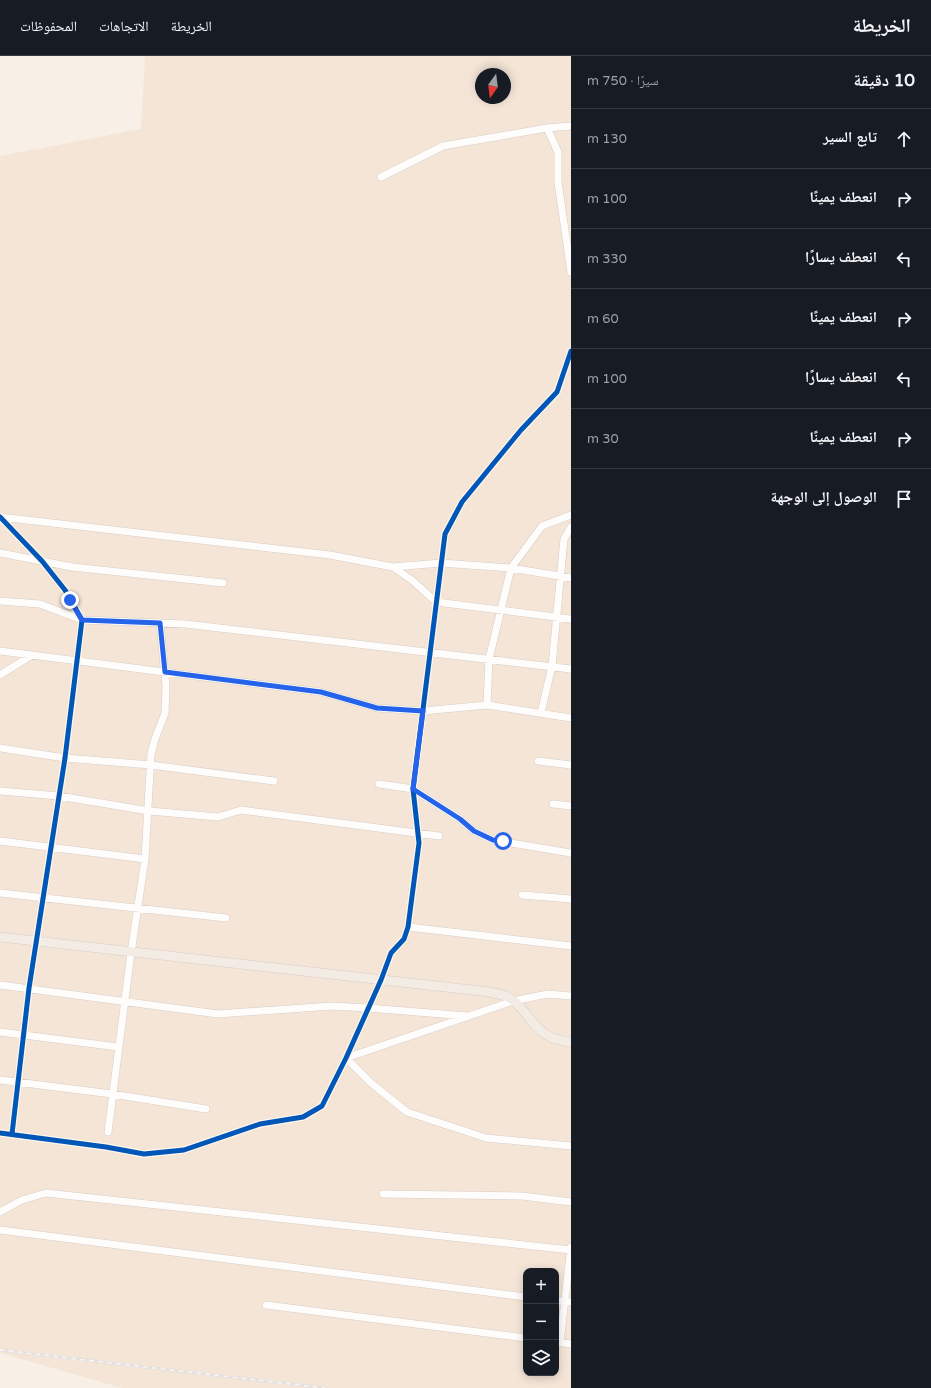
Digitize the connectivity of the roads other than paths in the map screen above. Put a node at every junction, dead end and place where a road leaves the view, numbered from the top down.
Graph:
1 (571, 126) edge
2 (547, 128) junction
3 (381, 177) dead end
4 (571, 272) edge
5 (571, 351) edge
6 (571, 515) edge
7 (0, 517) edge
8 (571, 528) edge
9 (0, 553) edge
10 (42, 561) junction
11 (441, 563) junction
12 (393, 567) junction
13 (511, 568) junction
14 (560, 577) junction
15 (571, 578) edge
16 (223, 583) dead end
17 (0, 601) edge
18 (436, 602) junction
19 (501, 611) junction
20 (556, 618) junction
21 (571, 619) edge
22 (82, 620) junction
23 (160, 623) junction
24 (0, 651) edge
25 (430, 652) junction
26 (32, 655) junction
27 (489, 659) junction
28 (77, 661) junction
29 (552, 666) junction
30 (571, 669) edge
31 (165, 672) junction
32 (0, 674) edge
33 (487, 705) junction
34 (423, 711) junction
35 (541, 713) junction
36 (571, 718) edge
37 (0, 748) edge
38 (65, 758) junction
39 (538, 760) dead end
40 (151, 765) junction
41 (571, 765) edge
42 (274, 781) dead end
43 (380, 784) dead end
44 (413, 789) junction
45 (0, 791) edge
46 (59, 796) junction
47 (553, 804) dead end
48 (571, 806) edge
49 (149, 811) junction
50 (418, 833) junction
51 (439, 836) dead end
52 (0, 841) edge
53 (52, 848) junction
54 (571, 853) edge
55 (145, 858) junction
56 (0, 893) edge
57 (522, 895) dead end
58 (44, 899) junction
59 (571, 899) edge
60 (137, 909) junction
61 (226, 918) dead end
62 (408, 927) junction
63 (0, 937) edge
64 (36, 942) junction
65 (571, 946) edge
66 (131, 953) junction
67 (381, 980) junction
68 (0, 984) edge
69 (29, 988) junction
70 (571, 996) edge
71 (125, 1001) junction
72 (513, 1001) junction
73 (368, 1008) junction
74 (467, 1016) junction
75 (0, 1032) edge
76 (23, 1036) junction
77 (571, 1042) edge
78 (118, 1047) junction
79 (346, 1058) junction
80 (0, 1080) edge
81 (18, 1082) junction
82 (112, 1094) junction
83 (206, 1109) dead end
84 (108, 1132) dead end
85 (0, 1133) edge
86 (12, 1134) junction
87 (571, 1146) edge
88 (383, 1194) dead end
89 (571, 1202) edge
90 (0, 1212) edge
91 (0, 1230) edge
92 (571, 1249) edge
93 (523, 1297) edge
94 (568, 1302) edge
95 (266, 1305) dead end
96 (523, 1338) edge
97 (558, 1340) edge
98 (559, 1342) edge
99 (571, 1344) edge

1 - 2 street
2 - 3 street
2 - 4 street
5 - 11 street
6 - 13 street
7 - 10 street
7 - 12 street
8 - 14 street
9 - 10 street
10 - 16 street
10 - 22 street
11 - 12 street
11 - 13 street
11 - 18 street
12 - 18 street
13 - 14 street
13 - 19 street
14 - 15 street
14 - 20 street
17 - 22 street
18 - 19 street
18 - 25 street
19 - 20 street
19 - 27 street
20 - 21 street
20 - 29 street
22 - 23 street
22 - 28 street
23 - 25 street
23 - 31 street
24 - 26 street
25 - 27 street
25 - 34 street
26 - 28 street
26 - 32 street
27 - 29 street
27 - 33 street
28 - 31 street
28 - 38 street
29 - 30 street
29 - 35 street
31 - 34 street
31 - 40 street
33 - 34 street
33 - 35 street
34 - 44 street
35 - 36 street
37 - 38 street
38 - 40 street
38 - 46 street
39 - 41 street
40 - 42 street
40 - 49 street
43 - 44 street
44 - 50 street
44 - 54 street
45 - 46 street
46 - 49 street
46 - 53 street
47 - 48 street
49 - 50 street
49 - 55 street
50 - 51 street
50 - 62 street
52 - 53 street
53 - 55 street
53 - 58 street
55 - 60 street
56 - 58 street
57 - 59 street
58 - 60 street
58 - 64 street
60 - 61 street
60 - 66 street
62 - 65 street
62 - 67 street
63 - 64 main road
64 - 66 main road
64 - 69 street
66 - 67 main road
66 - 71 street
67 - 72 main road
67 - 73 street
68 - 69 street
69 - 71 street
69 - 76 street
70 - 72 street
71 - 73 street
71 - 78 street
72 - 74 street
72 - 77 main road
73 - 74 street
73 - 79 street
74 - 79 street
75 - 76 street
76 - 78 street
76 - 81 street
78 - 82 street
79 - 86 street
79 - 87 street
80 - 81 street
81 - 82 street
81 - 86 street
82 - 83 street
82 - 84 street
85 - 86 street
88 - 89 street
90 - 92 street
91 - 93 street
92 - 94 street
94 - 97 street
95 - 96 street
98 - 99 street

